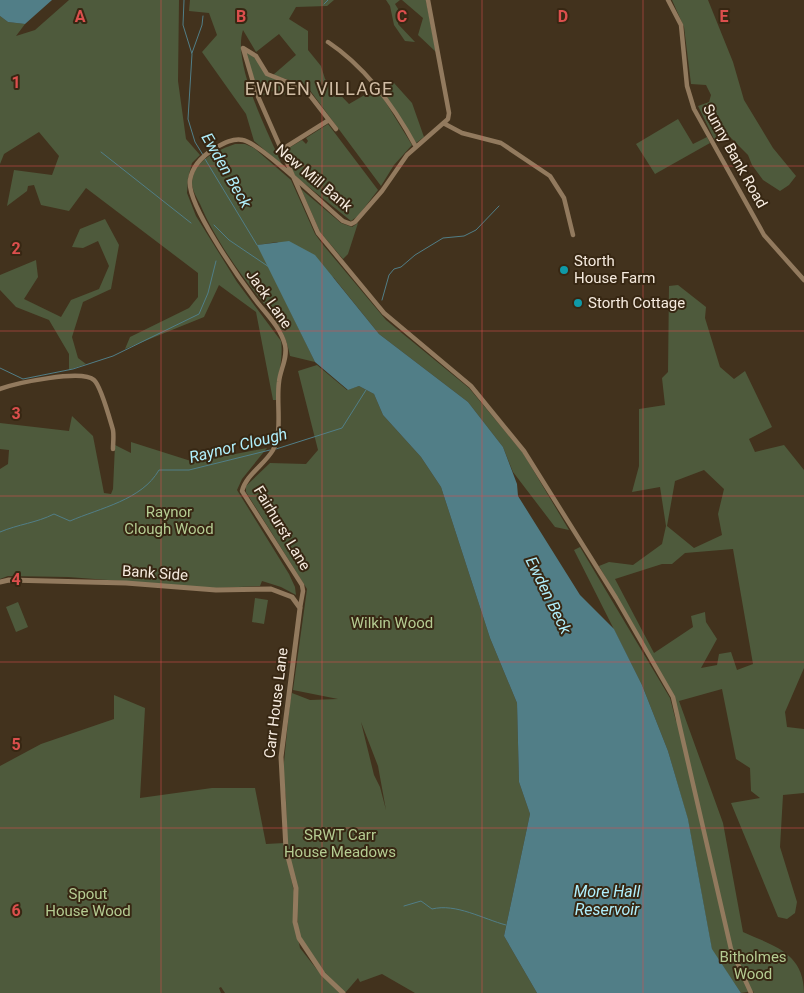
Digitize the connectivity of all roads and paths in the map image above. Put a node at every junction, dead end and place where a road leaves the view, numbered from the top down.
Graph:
1 (428, 0) edge
2 (668, 0) edge
3 (328, 42) dead end
4 (329, 120) junction
5 (445, 124) junction
6 (336, 129) dead end
7 (416, 147) junction
8 (281, 150) junction
9 (293, 178) junction
10 (199, 210) joint
11 (573, 235) dead end
12 (804, 280) edge
13 (0, 389) edge
14 (277, 441) joint
15 (113, 449) dead end
16 (0, 582) edge
17 (300, 608) junction
18 (342, 993) edge
19 (751, 993) edge

1 - 5 street
2 - 12 street, Sunny Bank Road
3 - 7 street
4 - 6 street
4 - 8 street
4 - 8 street
5 - 7 street, New Mill Bank
5 - 11 street
7 - 9 street, New Mill Bank
8 - 9 street
9 - 10 street, New Mill Bank
9 - 19 street
10 - 14 street, Jack Lane
13 - 15 street
14 - 17 street, Fairhurst Lane
16 - 17 street, Bank Side
17 - 18 street, Carr House Lane

